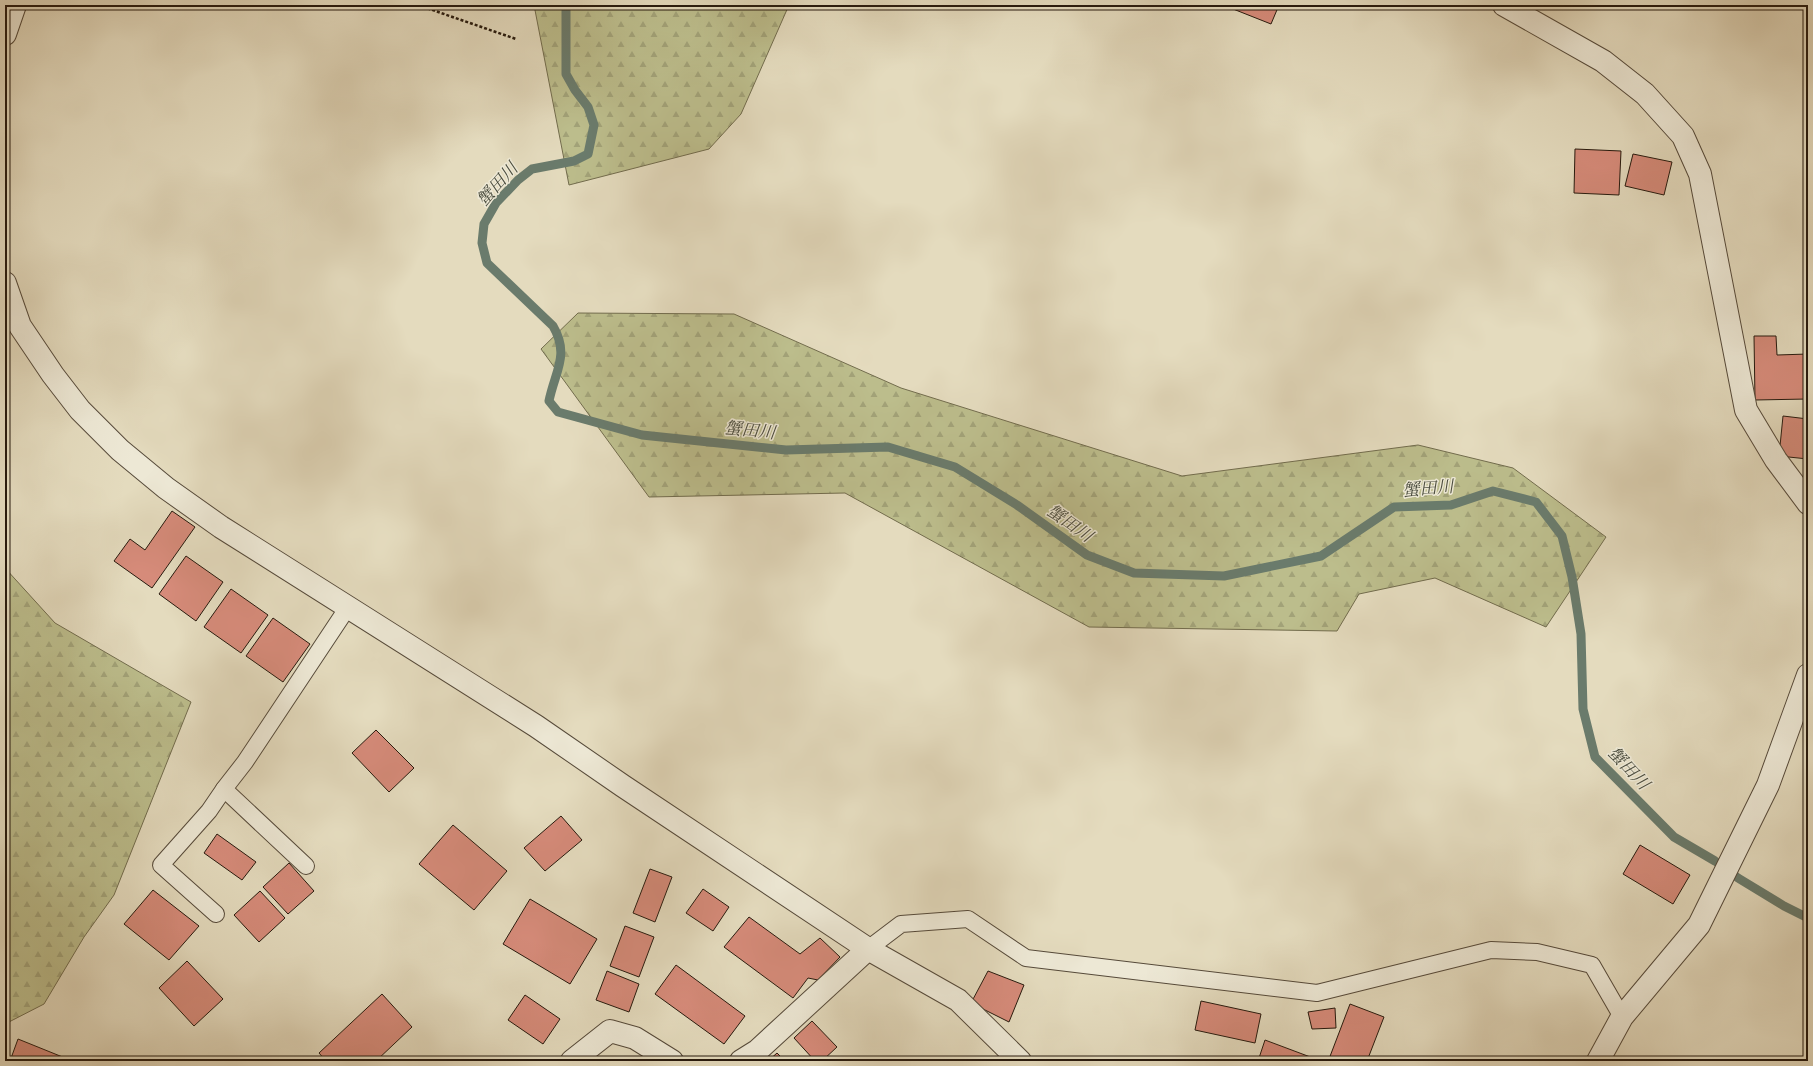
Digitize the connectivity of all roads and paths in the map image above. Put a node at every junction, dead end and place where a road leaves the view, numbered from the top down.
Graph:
1 (15, 5) edge
2 (418, 5) edge
3 (1504, 5) edge
4 (5, 34) edge
5 (516, 39) dead end
6 (5, 283) edge
7 (1808, 503) edge
8 (348, 607) junction
9 (1808, 675) edge
10 (224, 789) junction
11 (306, 866) dead end
12 (216, 914) dead end
13 (868, 950) junction
14 (1622, 1017) junction
15 (572, 1061) edge
16 (672, 1061) edge
17 (741, 1061) edge
18 (1020, 1061) edge
19 (1598, 1061) edge

1 - 4 street
2 - 5 path
3 - 7 street
6 - 8 street
8 - 10 lane
8 - 13 street
9 - 14 street
10 - 11 lane
10 - 12 lane
13 - 14 lane
13 - 17 street
13 - 18 street
14 - 19 street
15 - 16 street

